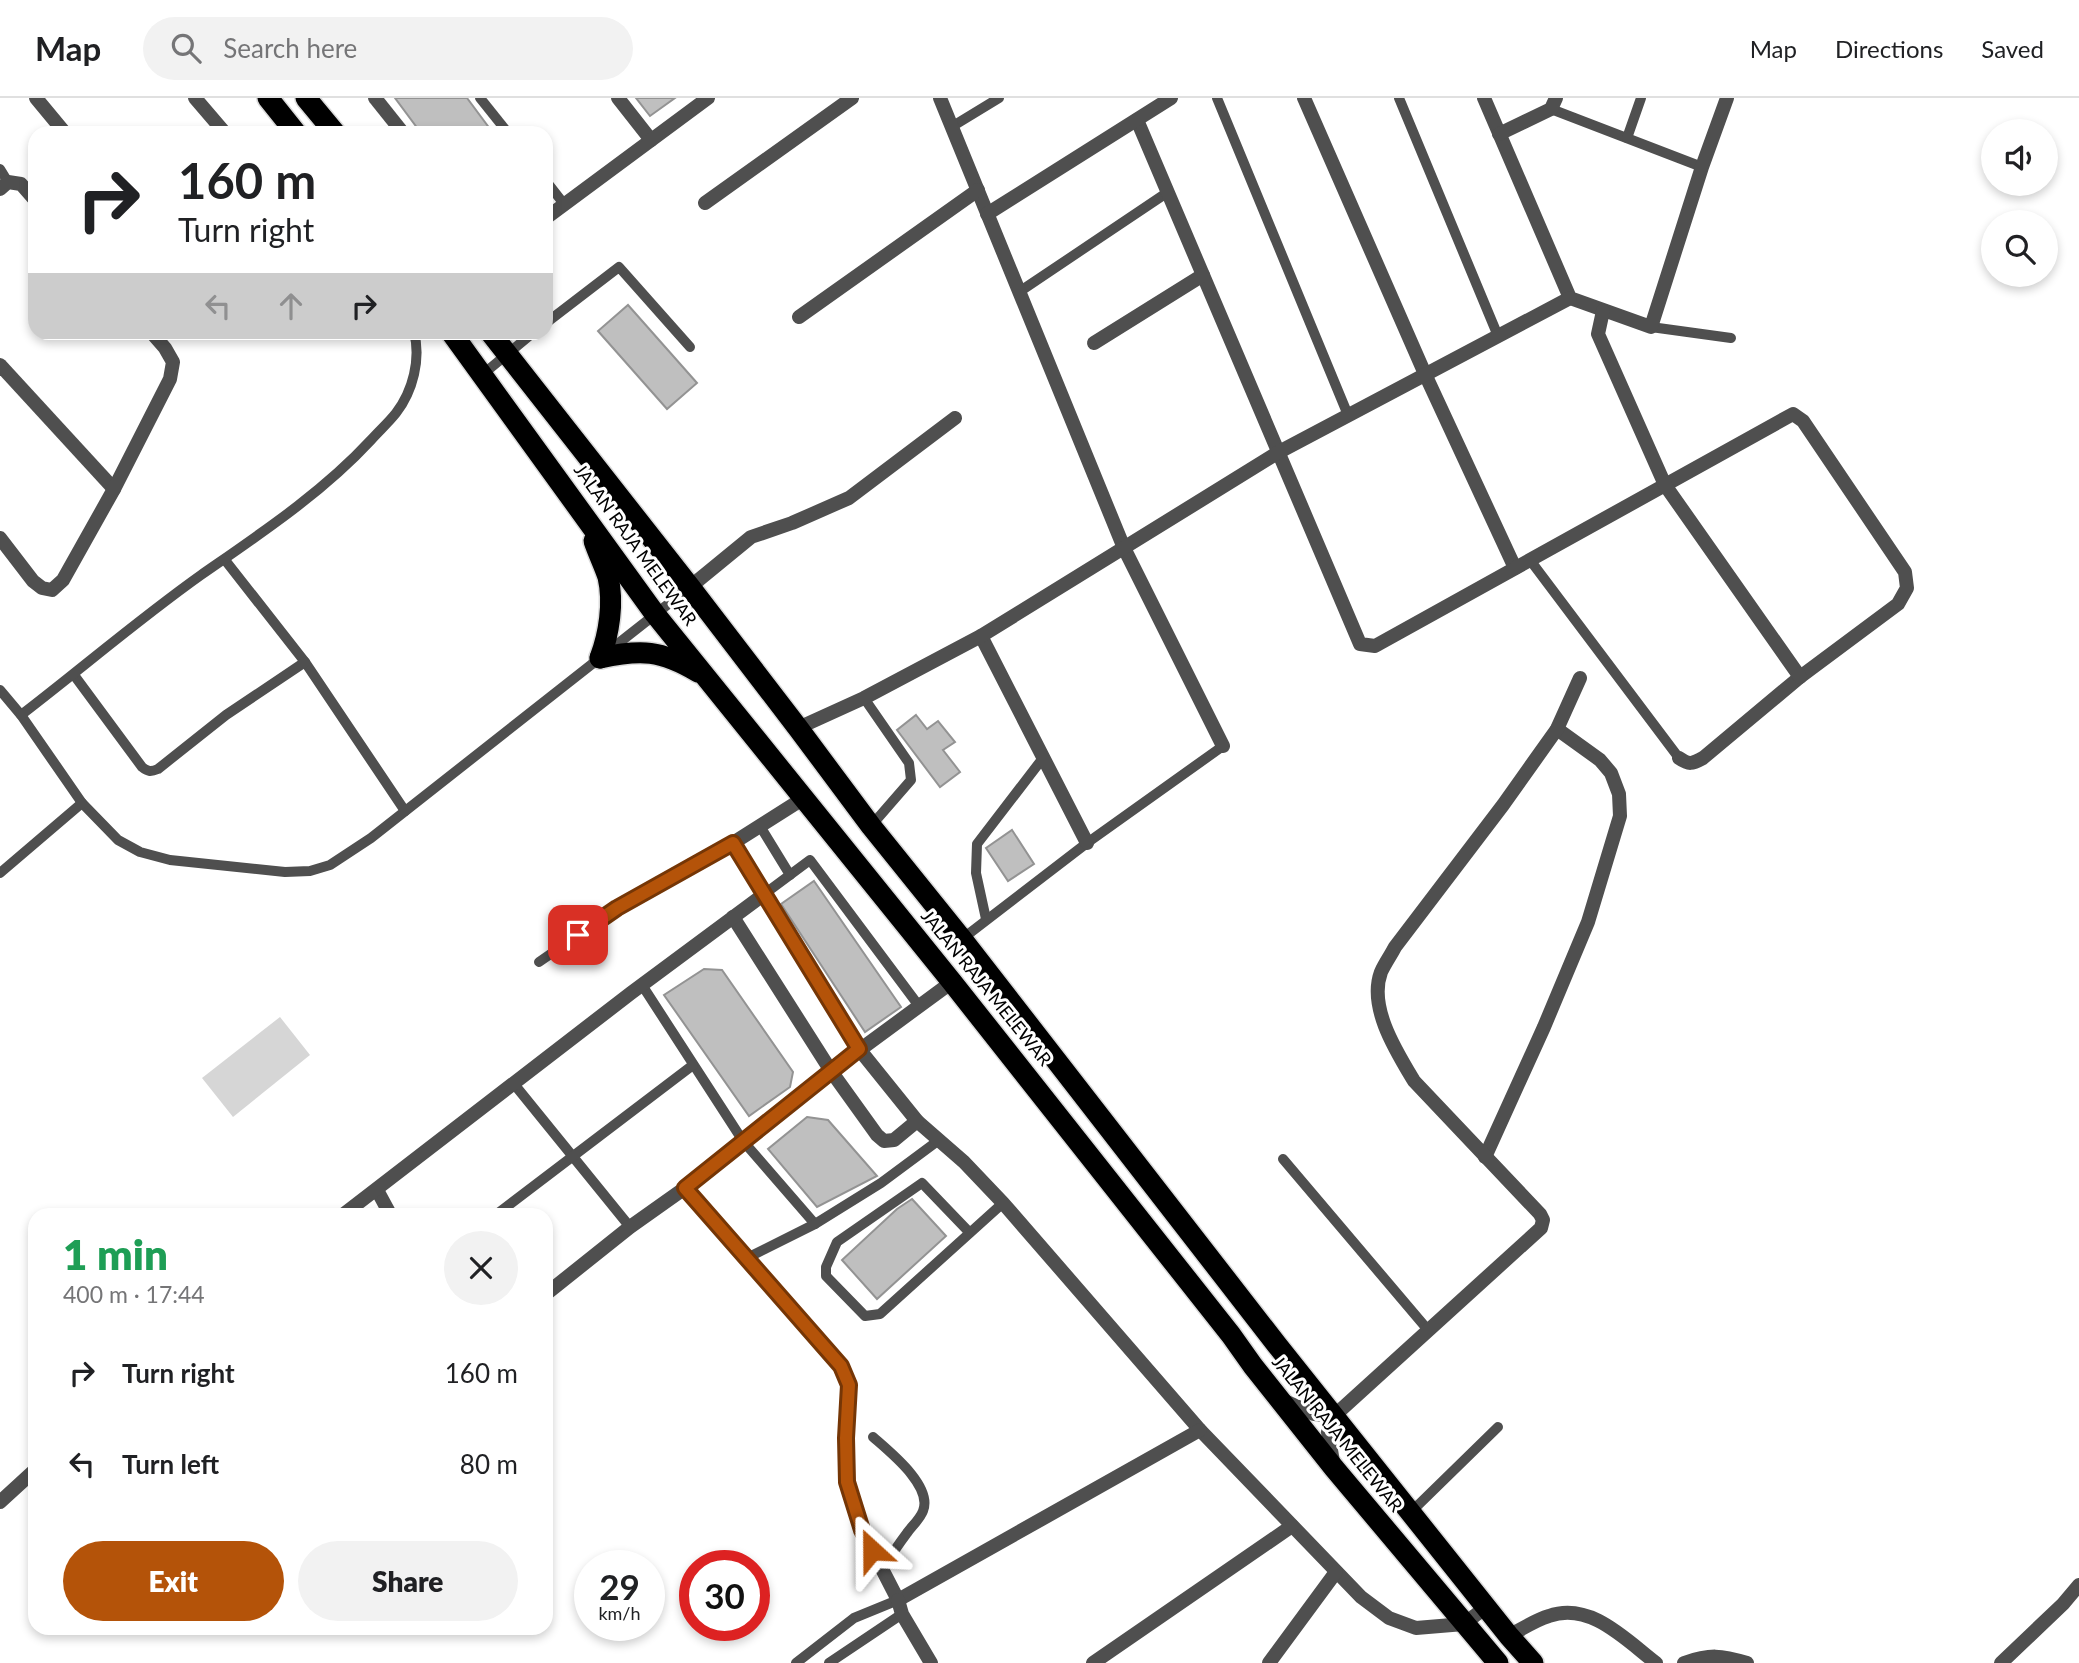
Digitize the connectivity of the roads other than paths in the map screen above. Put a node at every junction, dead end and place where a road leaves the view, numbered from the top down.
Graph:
1 (36, 98) edge
2 (195, 98) edge
3 (268, 98) edge
4 (306, 98) edge
5 (375, 98) edge
6 (480, 98) edge
7 (618, 98) edge
8 (708, 98) edge
9 (852, 98) edge
10 (940, 98) edge
11 (999, 98) edge
12 (1171, 98) edge
13 (1217, 98) edge
14 (1304, 98) edge
15 (1399, 98) edge
16 (1484, 98) edge
17 (1641, 98) edge
18 (1727, 98) edge
19 (1553, 104) edge
20 (1137, 120) junction
21 (59, 126) edge
22 (219, 126) edge
23 (290, 126) edge
24 (329, 126) edge
25 (397, 126) edge
26 (502, 126) edge
27 (953, 126) junction
28 (1499, 134) junction
29 (1627, 138) junction
30 (651, 140) junction
31 (1702, 167) junction
32 (3, 180) edge
33 (553, 190) edge
34 (978, 190) junction
35 (28, 192) edge
36 (1168, 192) junction
37 (705, 203) dead end
38 (564, 204) junction
39 (553, 213) edge
40 (987, 214) junction
41 (1203, 275) junction
42 (1019, 292) junction
43 (1570, 298) junction
44 (1604, 311) junction
45 (799, 317) dead end
46 (553, 318) edge
47 (1651, 327) junction
48 (1498, 336) junction
49 (1731, 338) dead end
50 (158, 340) edge
51 (415, 340) edge
52 (457, 340) edge
53 (497, 340) edge
54 (525, 340) edge
55 (1094, 343) dead end
56 (690, 347) dead end
57 (508, 354) junction
58 (0, 365) edge
59 (1425, 374) junction
60 (481, 375) junction
61 (1348, 415) junction
62 (955, 418) dead end
63 (1279, 452) junction
64 (1665, 485) junction
65 (114, 489) junction
66 (581, 510) junction
67 (0, 538) edge
68 (1124, 548) junction
69 (225, 560) junction
70 (1530, 560) junction
71 (1515, 568) junction
72 (690, 587) junction
73 (655, 614) junction
74 (981, 636) junction
75 (600, 658) junction
76 (305, 662) junction
77 (74, 675) junction
78 (1800, 677) junction
79 (1580, 678) dead end
80 (713, 685) junction
81 (0, 690) edge
82 (864, 698) junction
83 (21, 715) junction
84 (798, 728) junction
85 (1557, 729) junction
86 (1223, 746) joint
87 (1043, 758) junction
88 (1679, 758) joint
89 (804, 798) junction
90 (82, 803) junction
91 (405, 811) junction
92 (760, 826) junction
93 (871, 826) junction
94 (733, 843) junction
95 (1087, 843) junction
96 (0, 873) edge
97 (790, 875) junction
98 (764, 895) junction
99 (733, 917) junction
100 (986, 919) junction
101 (962, 939) junction
102 (539, 962) dead end
103 (952, 982) junction
104 (642, 985) junction
105 (919, 1006) junction
106 (859, 1049) junction
107 (693, 1065) junction
108 (831, 1071) junction
109 (514, 1084) junction
110 (916, 1121) junction
111 (939, 1140) junction
112 (743, 1141) junction
113 (573, 1156) junction
114 (1485, 1157) junction
115 (1283, 1158) dead end
116 (685, 1188) junction
117 (377, 1190) junction
118 (1003, 1203) junction
119 (352, 1208) edge
120 (387, 1208) edge
121 (505, 1208) edge
122 (815, 1224) junction
123 (630, 1227) junction
124 (970, 1233) junction
125 (747, 1258) junction
126 (553, 1288) edge
127 (1428, 1330) junction
128 (1277, 1345) junction
129 (1253, 1366) junction
130 (1280, 1399) junction
131 (1334, 1416) junction
132 (1498, 1427) dead end
133 (1200, 1430) junction
134 (873, 1437) dead end
135 (1334, 1468) junction
136 (28, 1476) edge
137 (0, 1502) edge
138 (1410, 1513) junction
139 (1292, 1526) junction
140 (882, 1570) junction
141 (1336, 1572) junction
142 (2079, 1585) edge
143 (898, 1600) junction
144 (1486, 1607) junction
145 (902, 1614) junction
146 (1464, 1624) junction
147 (1509, 1636) junction
148 (796, 1663) edge
149 (829, 1663) edge
150 (931, 1663) edge
151 (1093, 1663) edge
152 (1269, 1663) edge
153 (1498, 1663) edge
154 (1533, 1663) edge
155 (1656, 1663) edge
156 (1684, 1663) edge
157 (1747, 1663) edge
158 (2001, 1663) edge

1 - 21 street
2 - 22 street
3 - 23 highway
4 - 24 highway
5 - 25 street
6 - 26 lane
7 - 30 street
8 - 30 street
9 - 37 street
10 - 27 street
11 - 27 lane
12 - 20 street
13 - 61 lane
14 - 59 street
15 - 48 lane
16 - 28 street
17 - 29 lane
18 - 31 street
19 - 28 street
19 - 29 lane
20 - 36 street
20 - 40 street
27 - 34 street
28 - 43 street
29 - 31 lane
30 - 38 street
31 - 47 street
32 - 35 street
33 - 38 lane
34 - 40 street
34 - 45 street
36 - 41 street
36 - 42 lane
38 - 39 street
40 - 42 street
41 - 55 street
41 - 63 street
42 - 68 street
43 - 44 street
43 - 48 street
44 - 47 street
44 - 64 street
46 - 56 lane
47 - 49 lane
48 - 59 street
50 - 65 street
51 - 69 lane
52 - 60 highway, JALAN RAJA MELEWAR
53 - 57 highway, JALAN RAJA MELEWAR
54 - 57 lane
57 - 60 lane
57 - 72 highway, JALAN RAJA MELEWAR
58 - 65 street
59 - 61 street
59 - 71 street
60 - 66 highway, JALAN RAJA MELEWAR
61 - 63 street
62 - 72 street
63 - 68 street
63 - 71 street
64 - 70 street
64 - 78 street
64 - 78 street
65 - 67 street
66 - 73 highway, JALAN RAJA MELEWAR
66 - 75 highway
68 - 74 street
68 - 86 street
69 - 76 lane
69 - 77 lane
70 - 71 street
70 - 88 lane
72 - 73 lane
72 - 84 highway, JALAN RAJA MELEWAR
73 - 75 lane
73 - 80 highway, JALAN RAJA MELEWAR
74 - 82 street
74 - 87 street
75 - 80 highway
75 - 91 lane
76 - 77 lane
76 - 91 lane
77 - 83 lane
78 - 88 street
79 - 85 street
80 - 89 highway, JALAN RAJA MELEWAR
81 - 83 lane
82 - 84 street
82 - 93 lane
83 - 90 lane
84 - 93 highway, JALAN RAJA MELEWAR
85 - 114 street
85 - 114 street
86 - 95 lane
87 - 95 street
87 - 100 lane
89 - 92 street
89 - 103 highway, JALAN RAJA MELEWAR
90 - 91 lane
90 - 96 lane
92 - 94 street
92 - 97 lane
93 - 101 highway, JALAN RAJA MELEWAR
94 - 98 street
94 - 102 lane
95 - 100 lane
97 - 98 lane
97 - 105 lane
98 - 99 street
98 - 106 street
99 - 104 street
99 - 108 street
100 - 101 lane
101 - 128 highway, JALAN RAJA MELEWAR
103 - 105 street
103 - 129 highway, JALAN RAJA MELEWAR
104 - 107 lane
104 - 109 street
105 - 106 street
106 - 108 street
106 - 110 street
107 - 112 lane
107 - 113 lane
108 - 110 street
108 - 112 street
109 - 113 lane
109 - 117 street
110 - 111 street
111 - 118 street
111 - 122 lane
112 - 116 street
112 - 122 lane
113 - 121 lane
113 - 123 lane
114 - 127 street
115 - 127 lane
116 - 123 street
116 - 125 street
117 - 119 street
117 - 120 street
118 - 124 lane
118 - 133 street
122 - 125 lane
123 - 126 street
124 - 124 lane
125 - 140 street
127 - 131 street
128 - 129 highway
128 - 131 highway, JALAN RAJA MELEWAR
129 - 130 highway, JALAN RAJA MELEWAR
130 - 131 street
130 - 135 highway, JALAN RAJA MELEWAR
131 - 135 street
131 - 138 highway, JALAN RAJA MELEWAR
132 - 138 lane
133 - 139 street
133 - 143 street
134 - 140 lane
135 - 146 highway, JALAN RAJA MELEWAR
136 - 137 street
138 - 144 highway, JALAN RAJA MELEWAR
139 - 141 street
139 - 151 street
140 - 143 street
141 - 146 street
141 - 152 street
142 - 158 street
143 - 145 street
143 - 148 lane
144 - 146 street
144 - 147 highway, JALAN RAJA MELEWAR
145 - 149 lane
145 - 150 street
146 - 153 highway, JALAN RAJA MELEWAR
147 - 154 highway, JALAN RAJA MELEWAR
147 - 155 street
156 - 157 street

